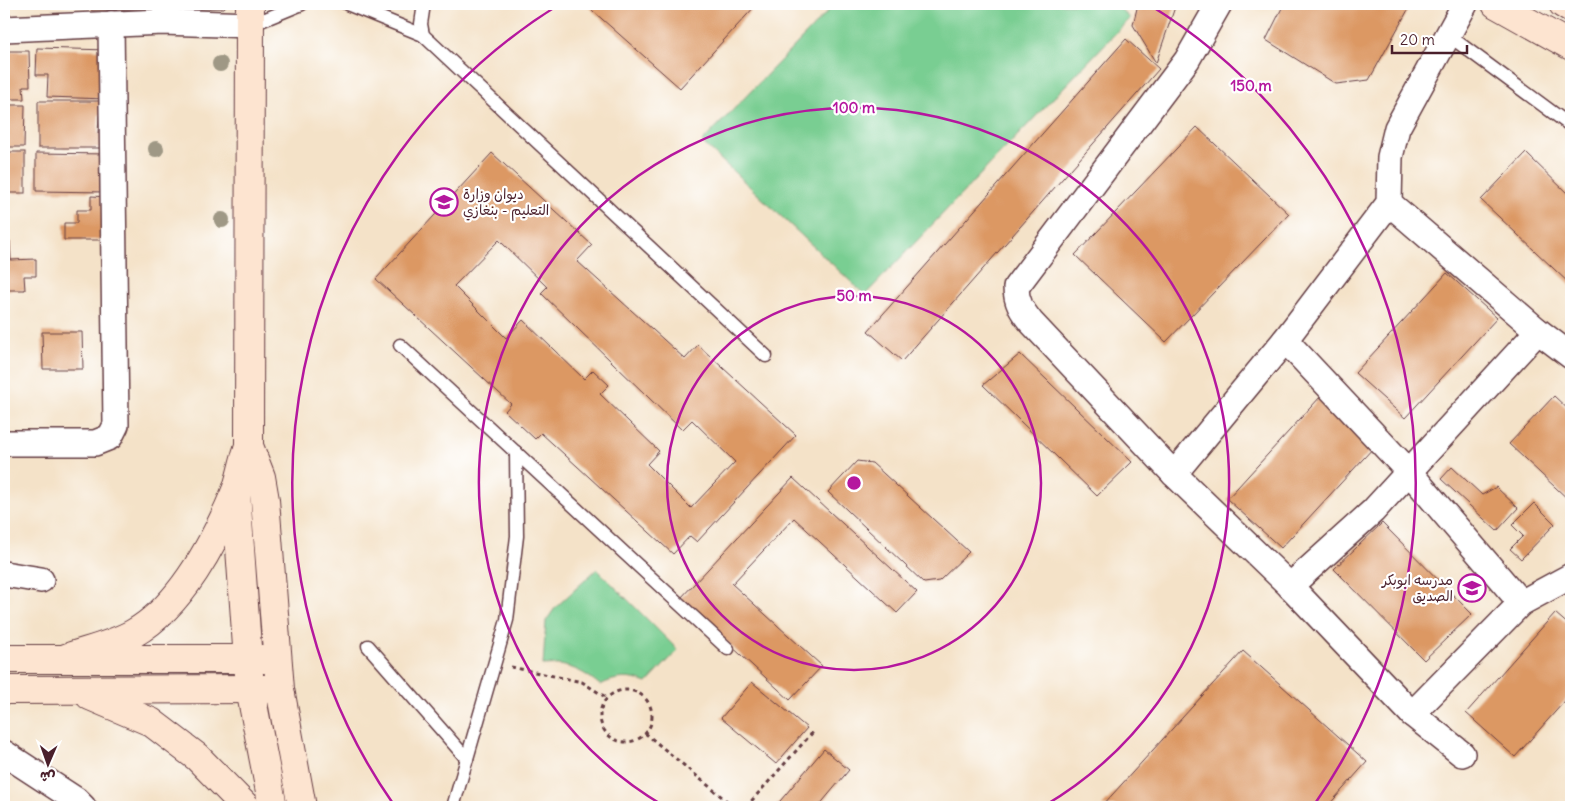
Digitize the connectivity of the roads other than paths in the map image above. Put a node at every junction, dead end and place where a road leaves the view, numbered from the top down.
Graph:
1 (302, 4) edge
2 (347, 4) edge
3 (424, 4) edge
4 (1219, 4) edge
5 (1464, 4) edge
6 (1496, 4) edge
7 (1563, 4) edge
8 (1571, 8) edge
9 (250, 14) edge
10 (111, 24) junction
11 (4, 29) edge
12 (423, 35) junction
13 (1448, 35) junction
14 (1571, 46) edge
15 (1571, 126) edge
16 (1389, 202) junction
17 (1538, 331) junction
18 (1285, 340) junction
19 (400, 345) dead end
20 (766, 356) dead end
21 (1571, 356) edge
22 (4, 443) edge
23 (249, 446) junction
24 (516, 452) junction
25 (1410, 473) junction
26 (1174, 474) junction
27 (236, 492) junction
28 (4, 574) edge
29 (1571, 576) edge
30 (41, 580) dead end
31 (1290, 586) junction
32 (1521, 604) junction
33 (368, 646) dead end
34 (728, 649) dead end
35 (66, 658) junction
36 (4, 659) edge
37 (247, 659) junction
38 (278, 659) junction
39 (250, 689) junction
40 (4, 690) edge
41 (75, 690) junction
42 (280, 690) junction
43 (1412, 714) junction
44 (4, 753) edge
45 (1462, 754) dead end
46 (467, 759) junction
47 (83, 807) edge
48 (246, 807) edge
49 (273, 807) edge
50 (302, 807) edge
51 (452, 807) edge

1 - 9 lane
2 - 12 lane
3 - 12 lane
4 - 26 street
5 - 13 street
6 - 14 main road
7 - 8 main road
9 - 10 street
9 - 23 main road
10 - 11 street
10 - 22 street
12 - 20 lane
13 - 15 lane
13 - 16 street
16 - 17 street
16 - 18 street
17 - 21 street
17 - 25 street
18 - 25 street
18 - 26 street
19 - 24 lane
23 - 27 main road
23 - 38 main road
24 - 34 lane
24 - 46 lane
25 - 31 street
25 - 32 street
26 - 31 street
27 - 35 main road
27 - 37 main road
28 - 30 street
29 - 32 street
31 - 43 street
32 - 43 street
33 - 46 lane
35 - 36 main road
35 - 37 main road
37 - 38 main road
37 - 39 main road
38 - 42 main road
39 - 41 main road
39 - 42 main road
39 - 49 main road
40 - 41 main road
41 - 48 main road
42 - 50 main road
43 - 45 street
44 - 47 street
46 - 51 lane

